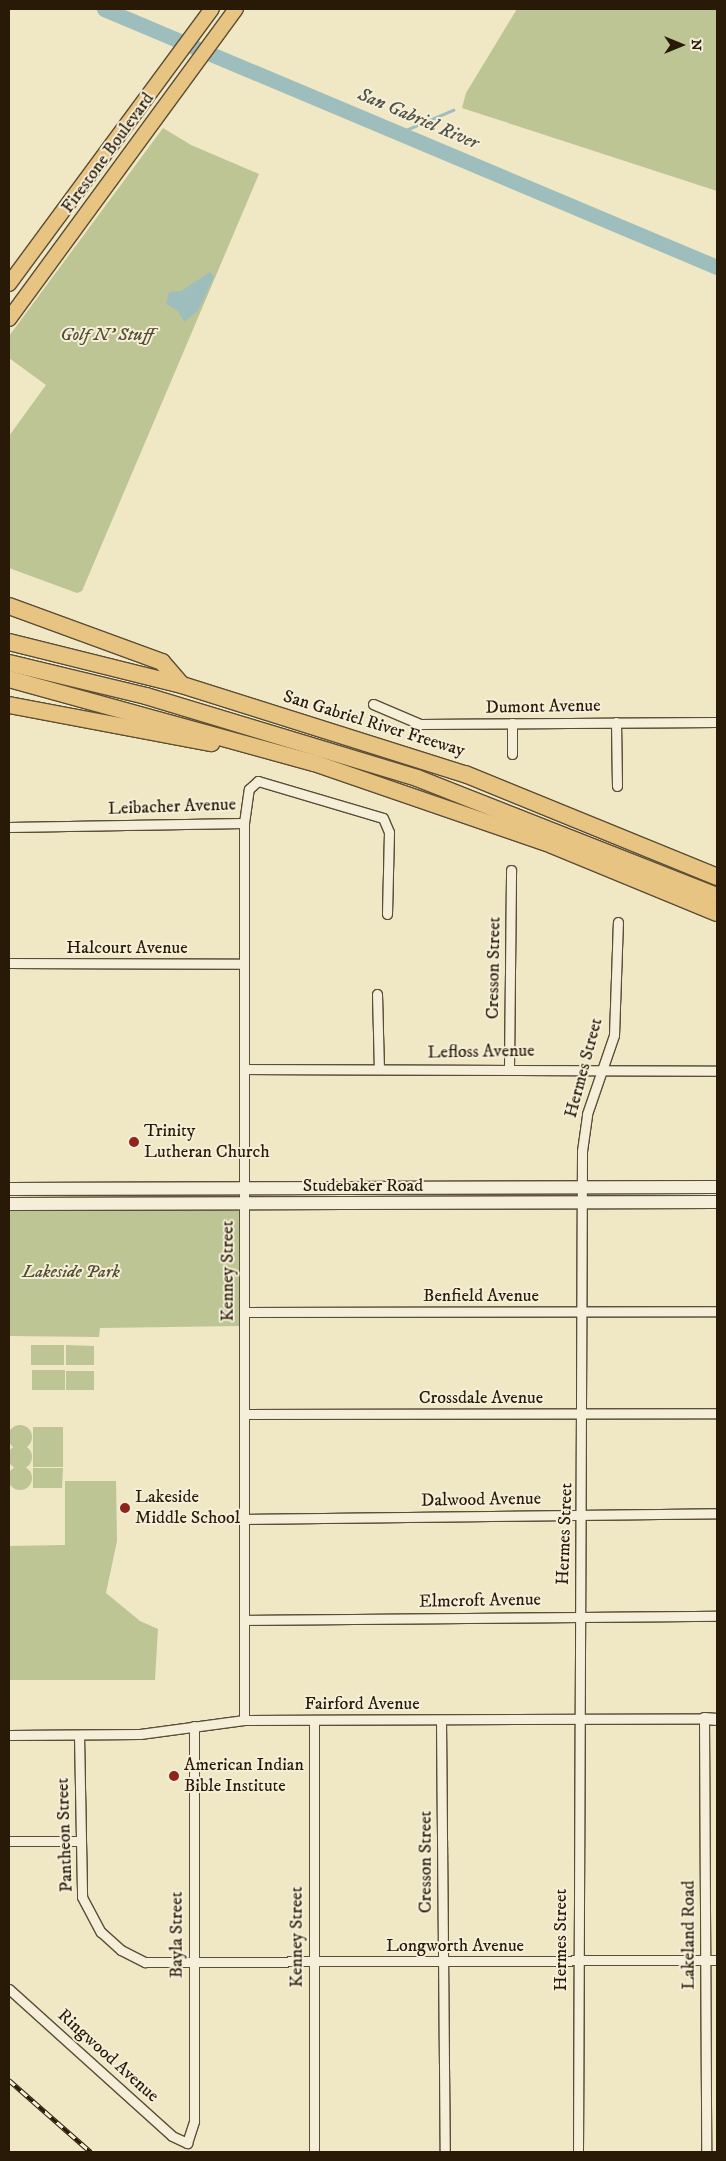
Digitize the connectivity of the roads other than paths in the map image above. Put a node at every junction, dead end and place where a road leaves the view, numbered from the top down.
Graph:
1 (212, 9) edge
2 (236, 9) edge
3 (54, 228) junction
4 (9, 284) edge
5 (21, 302) junction
6 (9, 319) edge
7 (9, 606) edge
8 (9, 642) edge
9 (9, 657) edge
10 (9, 663) edge
11 (9, 679) edge
12 (182, 686) junction
13 (373, 704) dead end
14 (9, 706) edge
15 (616, 722) junction
16 (717, 722) edge
17 (512, 723) junction
18 (512, 754) dead end
19 (314, 763) junction
20 (617, 786) dead end
21 (244, 823) junction
22 (9, 827) edge
23 (511, 870) dead end
24 (717, 877) edge
25 (717, 889) edge
26 (664, 892) junction
27 (717, 896) edge
28 (717, 913) edge
29 (387, 914) dead end
30 (717, 919) edge
31 (618, 922) dead end
32 (9, 963) edge
33 (244, 964) junction
34 (377, 994) dead end
35 (509, 1067) junction
36 (244, 1069) junction
37 (379, 1069) junction
38 (602, 1070) junction
39 (717, 1070) edge
40 (717, 1187) edge
41 (244, 1188) junction
42 (582, 1188) junction
43 (9, 1189) edge
44 (582, 1202) junction
45 (717, 1202) edge
46 (244, 1203) junction
47 (9, 1204) edge
48 (717, 1311) edge
49 (244, 1312) junction
50 (582, 1312) junction
51 (717, 1413) edge
52 (244, 1414) junction
53 (583, 1414) junction
54 (717, 1514) edge
55 (582, 1515) junction
56 (244, 1519) junction
57 (578, 1616) junction
58 (717, 1616) edge
59 (244, 1620) junction
60 (576, 1718) junction
61 (704, 1718) junction
62 (717, 1719) edge
63 (244, 1720) junction
64 (314, 1721) junction
65 (441, 1721) junction
66 (194, 1726) junction
67 (79, 1735) junction
68 (9, 1736) edge
69 (9, 1841) edge
70 (80, 1841) junction
71 (120, 1950) joint
72 (705, 1960) junction
73 (717, 1960) edge
74 (193, 1962) junction
75 (314, 1962) junction
76 (443, 1962) junction
77 (578, 1963) junction
78 (9, 1989) edge
79 (187, 2143) joint
80 (314, 2152) edge
81 (445, 2152) edge
82 (578, 2152) edge
83 (706, 2152) edge

1 - 3 main road, Firestone Boulevard
2 - 5 main road, Firestone Boulevard
3 - 4 main road, Firestone Boulevard
3 - 5 main road
5 - 6 main road, Firestone Boulevard
7 - 12 highway
8 - 12 highway, San Gabriel River Freeway
9 - 25 highway
10 - 27 highway
11 - 19 highway
12 - 24 highway, San Gabriel River Freeway
13 - 17 street, Dumont Avenue
14 - 19 highway
15 - 16 street, Dumont Avenue
15 - 17 street, Dumont Avenue
15 - 20 street
17 - 18 street
19 - 26 highway
21 - 22 street, Leibacher Avenue
21 - 29 street, Leibacher Avenue
21 - 33 street, Kenney Street
23 - 35 street, Cresson Street
26 - 28 highway
26 - 30 highway
31 - 38 street, Hermes Street
32 - 33 street, Halcourt Avenue
33 - 36 street, Kenney Street
34 - 37 street
35 - 37 street, Lefloss Avenue
35 - 38 street, Lefloss Avenue
36 - 37 street, Lefloss Avenue
36 - 41 street, Kenney Street
38 - 39 street, Lefloss Avenue
38 - 42 street, Hermes Street
40 - 42 main road, Studebaker Road
41 - 42 main road, Studebaker Road
41 - 43 main road, Studebaker Road
41 - 46 street, Kenney Street
42 - 44 street, Hermes Street
44 - 45 main road, Studebaker Road
44 - 46 main road, Studebaker Road
44 - 50 street, Hermes Street
46 - 47 main road, Studebaker Road
46 - 49 street, Kenney Street
48 - 50 street, Benfield Avenue
49 - 50 street, Benfield Avenue
49 - 52 street, Kenney Street
50 - 53 street, Hermes Street
51 - 53 street, Crossdale Avenue
52 - 53 street, Crossdale Avenue
52 - 56 street, Kenney Street
53 - 55 street, Hermes Street
54 - 55 street, Dalwood Avenue
55 - 56 street, Dalwood Avenue
55 - 57 street, Hermes Street
56 - 59 street, Kenney Street
57 - 58 street, Elmcroft Avenue
57 - 59 street, Elmcroft Avenue
57 - 60 street, Hermes Street
59 - 63 street, Kenney Street
60 - 61 street, Fairford Avenue
60 - 65 street, Fairford Avenue
60 - 77 street, Hermes Street
61 - 62 street, Fairford Avenue
61 - 72 street, Lakeland Road
63 - 64 street, Fairford Avenue
63 - 66 street, Fairford Avenue
64 - 65 street, Fairford Avenue
64 - 75 street, Kenney Street
65 - 76 street, Cresson Street
66 - 67 street, Fairford Avenue
66 - 74 street, Bayla Street
67 - 68 street, Fairford Avenue
67 - 70 street, Pantheon Street
69 - 70 street
70 - 71 street, Pantheon Street
71 - 74 street, Longworth Avenue
72 - 73 street, Longworth Avenue
72 - 77 street, Longworth Avenue
72 - 83 street, Lakeland Road
74 - 75 street, Longworth Avenue
74 - 79 street, Bayla Street
75 - 76 street, Longworth Avenue
75 - 80 street, Kenney Street
76 - 77 street, Longworth Avenue
76 - 81 street, Cresson Street
77 - 82 street, Hermes Street
78 - 79 street, Ringwood Avenue

